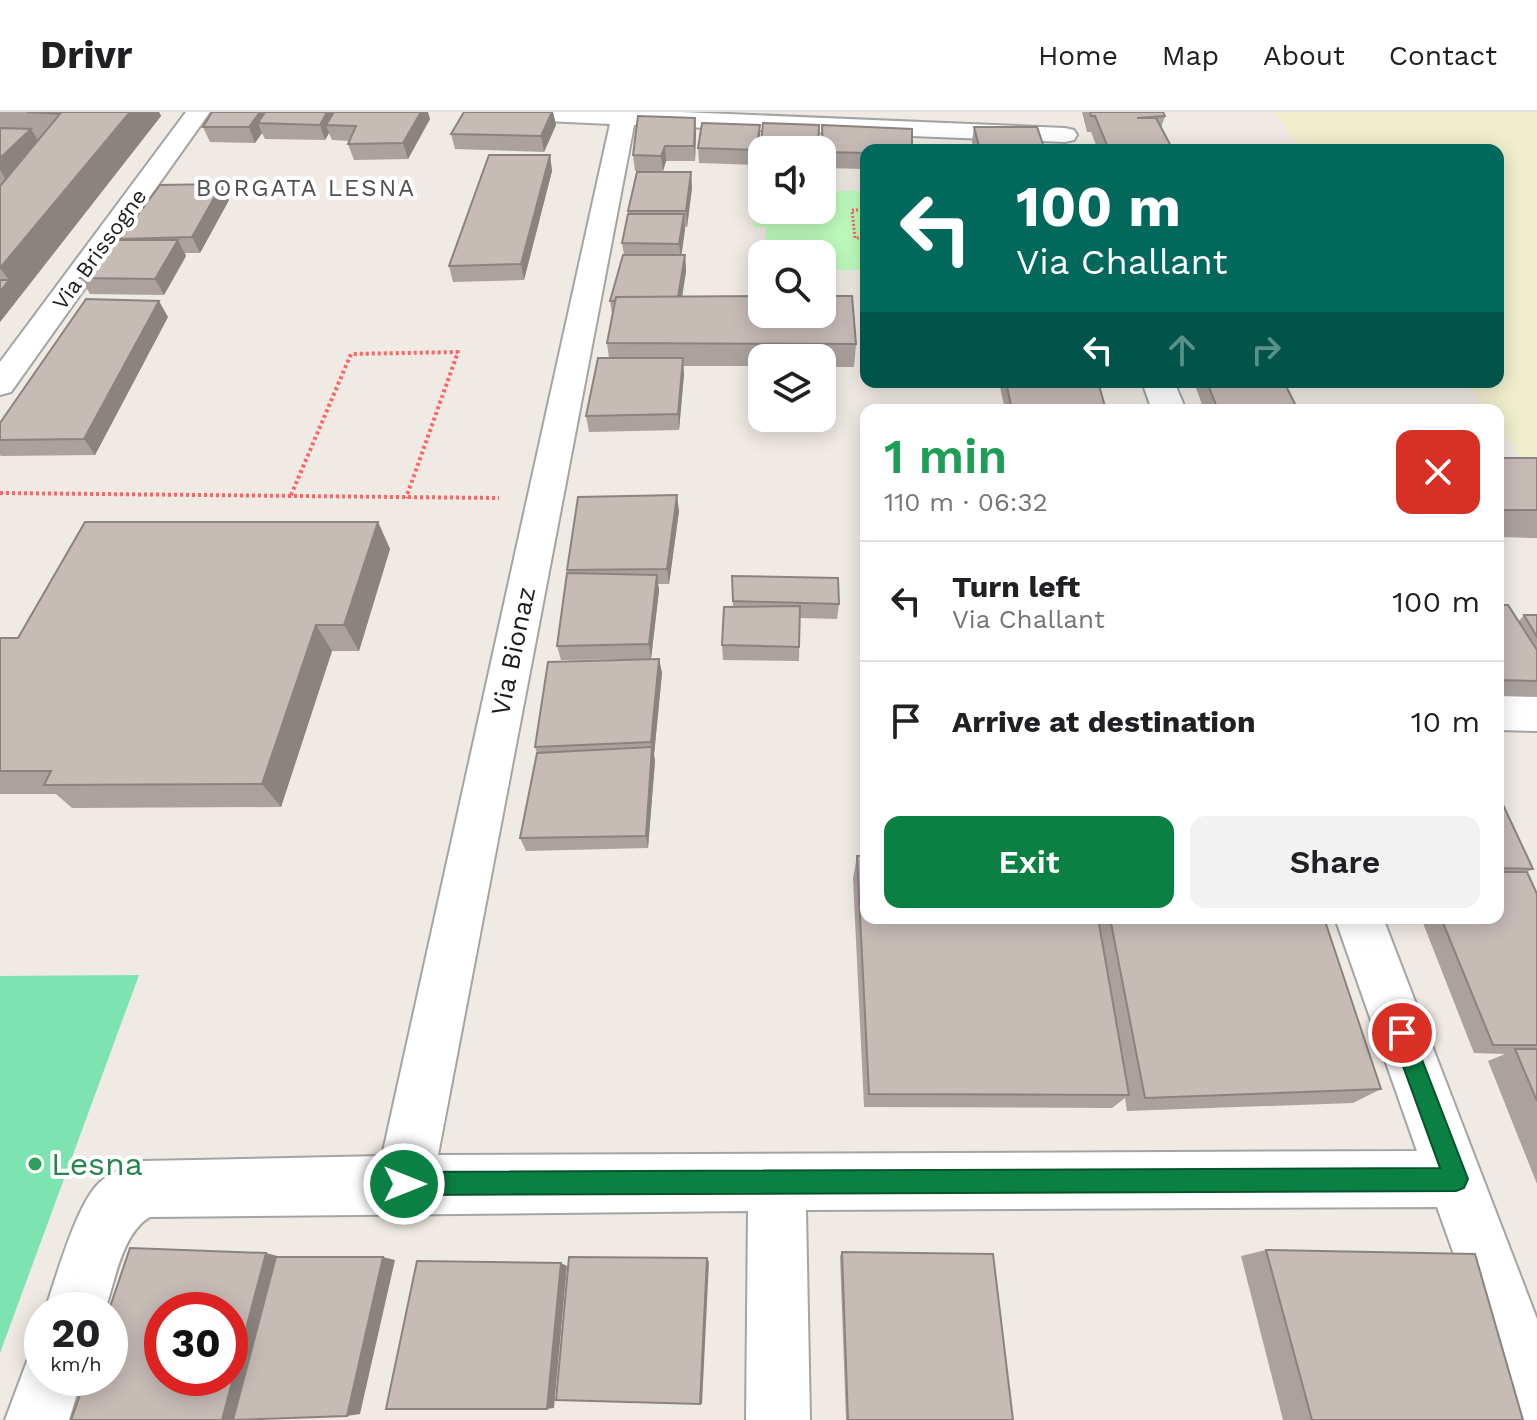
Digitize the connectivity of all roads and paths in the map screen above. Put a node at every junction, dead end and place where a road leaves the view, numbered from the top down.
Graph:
1 (198, 112) edge
2 (503, 112) edge
3 (623, 118) junction
4 (1064, 132) edge
5 (860, 210) edge
6 (860, 238) edge
7 (0, 385) edge
8 (0, 493) edge
9 (291, 496) junction
10 (406, 498) junction
11 (545, 499) junction
12 (1504, 713) edge
13 (1537, 714) edge
14 (1361, 924) edge
15 (1456, 1179) junction
16 (404, 1184) junction
17 (777, 1184) junction
18 (81, 1292) edge
19 (45, 1396) edge
20 (1537, 1401) edge
21 (37, 1420) edge
22 (778, 1420) edge

1 - 7 street, Via Brissogne
2 - 3 street
3 - 4 street
3 - 11 street, Via Bionaz
5 - 6 path
8 - 9 path
9 - 10 path
9 - 10 path
10 - 11 path
11 - 16 street, Via Bionaz
12 - 13 street
14 - 15 street
15 - 17 street
15 - 20 street
16 - 17 street
16 - 18 street
17 - 22 street
19 - 21 street

